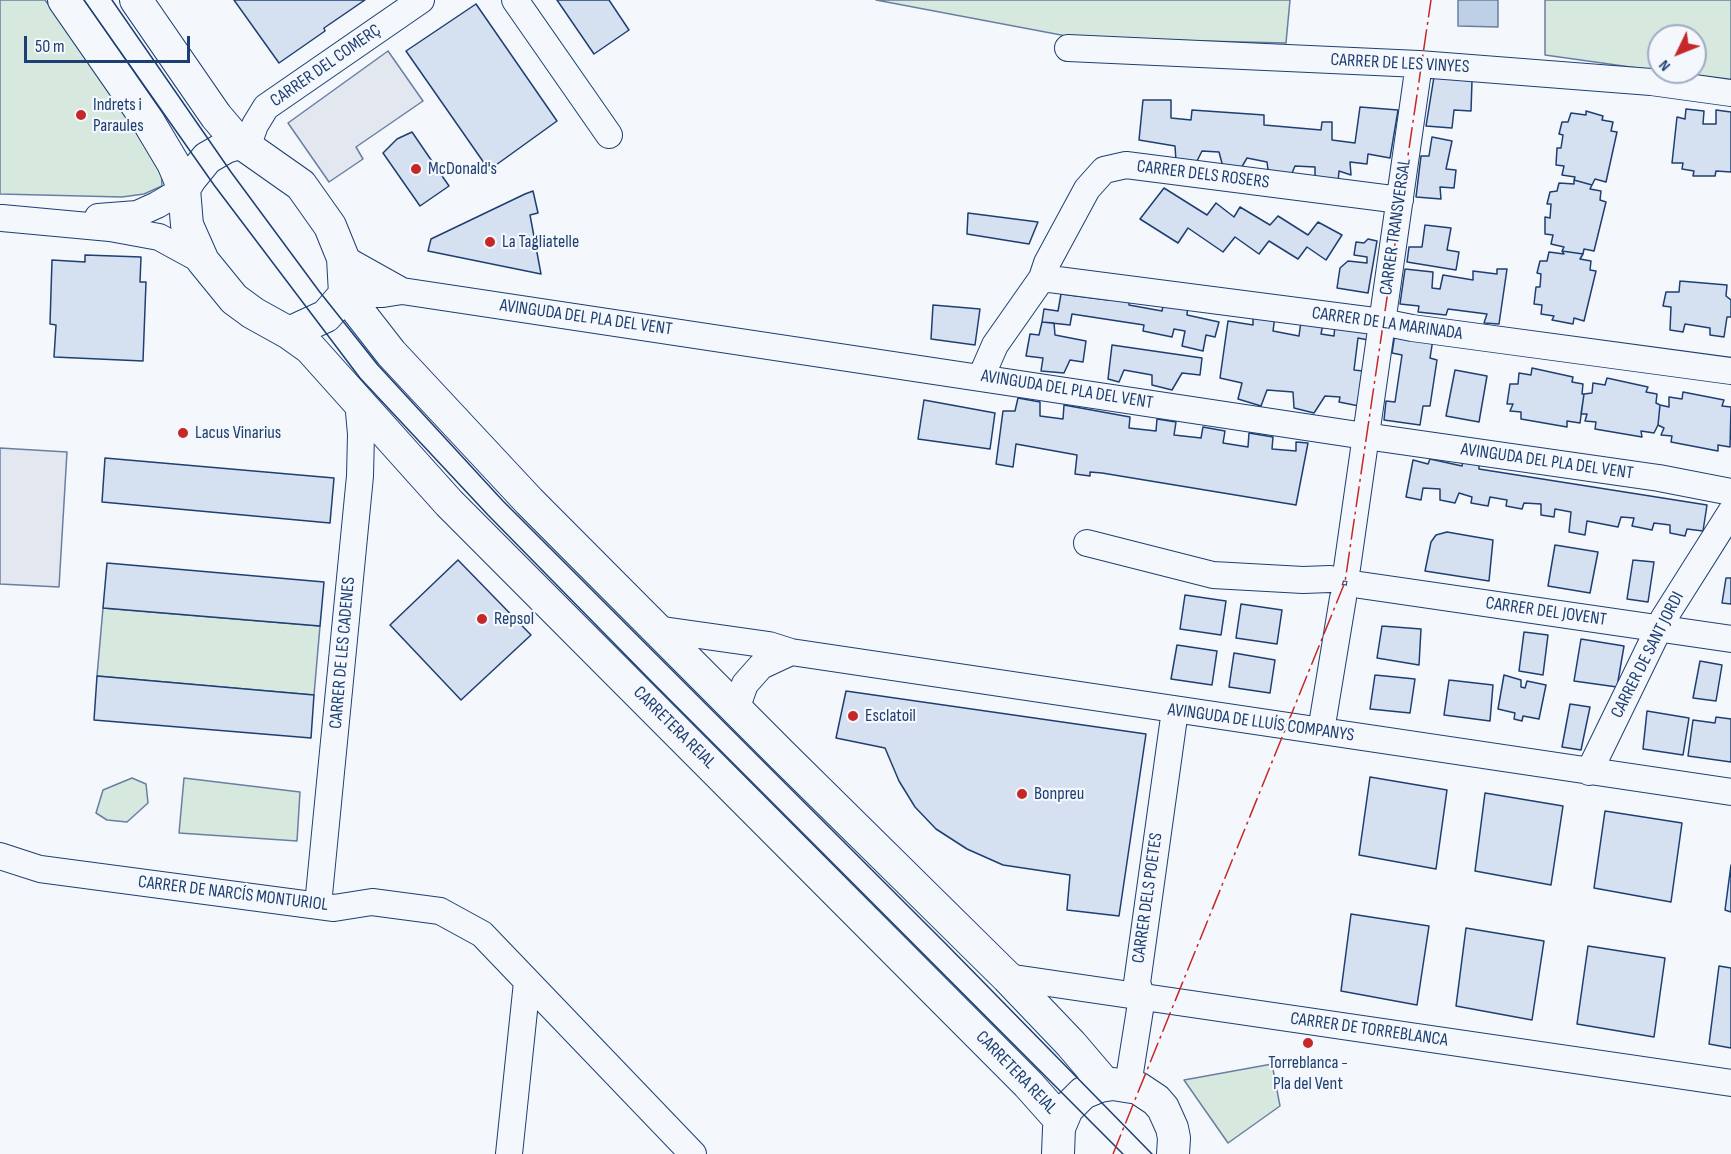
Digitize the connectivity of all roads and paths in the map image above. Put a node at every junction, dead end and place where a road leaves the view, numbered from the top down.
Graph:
1 (64, 0) edge
2 (136, 0) edge
3 (421, 0) edge
4 (515, 0) edge
5 (1068, 48) dead end
6 (1419, 64) junction
7 (1731, 93) edge
8 (609, 135) dead end
9 (243, 145) junction
10 (184, 189) junction
11 (1400, 200) junction
12 (1, 218) edge
13 (343, 258) junction
14 (203, 261) junction
15 (1042, 278) junction
16 (392, 292) junction
17 (345, 294) junction
18 (1383, 322) junction
19 (289, 333) junction
20 (376, 335) junction
21 (1731, 371) edge
22 (981, 377) junction
23 (358, 401) junction
24 (1365, 436) junction
25 (1731, 492) edge
26 (1731, 512) edge
27 (1088, 543) dead end
28 (1345, 582) junction
29 (1659, 628) junction
30 (656, 629) junction
31 (1731, 639) edge
32 (791, 652) junction
33 (736, 710) junction
34 (1175, 710) junction
35 (1321, 731) junction
36 (1589, 772) junction
37 (1731, 792) edge
38 (0, 856) edge
39 (40, 869) junction
40 (0, 876) edge
41 (318, 905) junction
42 (1007, 977) junction
43 (526, 981) junction
44 (1142, 997) junction
45 (1731, 1083) edge
46 (1117, 1085) junction
47 (1061, 1120) junction
48 (1176, 1152) edge
49 (510, 1154) edge
50 (693, 1154) edge
51 (1058, 1154) edge

1 - 10 main road, CARRETERA REIAL
2 - 9 main road
3 - 9 street, CARRER DEL COMERÇ
4 - 8 street
5 - 6 street, CARRER DE LES VINYES
6 - 7 street, CARRER DE LES VINYES
6 - 11 street, CARRER TRANSVERSAL
9 - 10 main road
9 - 13 main road
10 - 12 street
10 - 14 main road, CARRETERA REIAL
11 - 15 street, CARRER DELS ROSERS
11 - 18 street, CARRER TRANSVERSAL
12 - 14 street
13 - 16 street, AVINGUDA DEL PLA DEL VENT
13 - 17 main road
14 - 19 main road, CARRETERA REIAL
15 - 18 street, CARRER DE LA MARINADA
15 - 22 street, CARRER DELS ROSERS
16 - 17 street, AVINGUDA DEL PLA DEL VENT
16 - 20 street
16 - 22 street, AVINGUDA DEL PLA DEL VENT
17 - 19 main road
17 - 20 main road
18 - 21 street, CARRER DE LA MARINADA
18 - 24 street, CARRER TRANSVERSAL
19 - 23 main road, CARRETERA REIAL
20 - 30 main road
22 - 24 street, AVINGUDA DEL PLA DEL VENT
23 - 41 street, CARRER DE LES CADENES
23 - 47 main road, CARRETERA REIAL
24 - 25 street, AVINGUDA DEL PLA DEL VENT
24 - 28 street, CARRER TRANSVERSAL
26 - 29 street, CARRER DE SANT JORDI
27 - 28 street, CARRER DEL JOVENT
28 - 29 street, CARRER DEL JOVENT
28 - 35 street, CARRER TRANSVERSAL
29 - 31 street, CARRER DEL JOVENT
29 - 36 street, CARRER DE SANT JORDI
30 - 32 street, AVINGUDA DE LLUÍS COMPANYS
30 - 33 main road
32 - 33 street
32 - 34 street, AVINGUDA DE LLUÍS COMPANYS
33 - 42 main road
34 - 35 street, AVINGUDA DE LLUÍS COMPANYS
34 - 44 street, CARRER DELS POETES
35 - 36 street, AVINGUDA DE LLUÍS COMPANYS
36 - 37 street, AVINGUDA DE LLUÍS COMPANYS
38 - 39 street, CARRER DE NARCÍS MONTURIOL
39 - 40 street
39 - 41 street, CARRER DE NARCÍS MONTURIOL
41 - 43 street, CARRER DE NARCÍS MONTURIOL
42 - 44 street, CARRER DE TORREBLANCA
42 - 46 main road
43 - 49 street
43 - 50 street, CARRER DE NARCÍS MONTURIOL
44 - 45 street, CARRER DE TORREBLANCA
44 - 46 street, CARRER DELS POETES
46 - 47 main road, CARRETERA REIAL
46 - 48 main road
47 - 51 main road, CARRETERA REIAL

